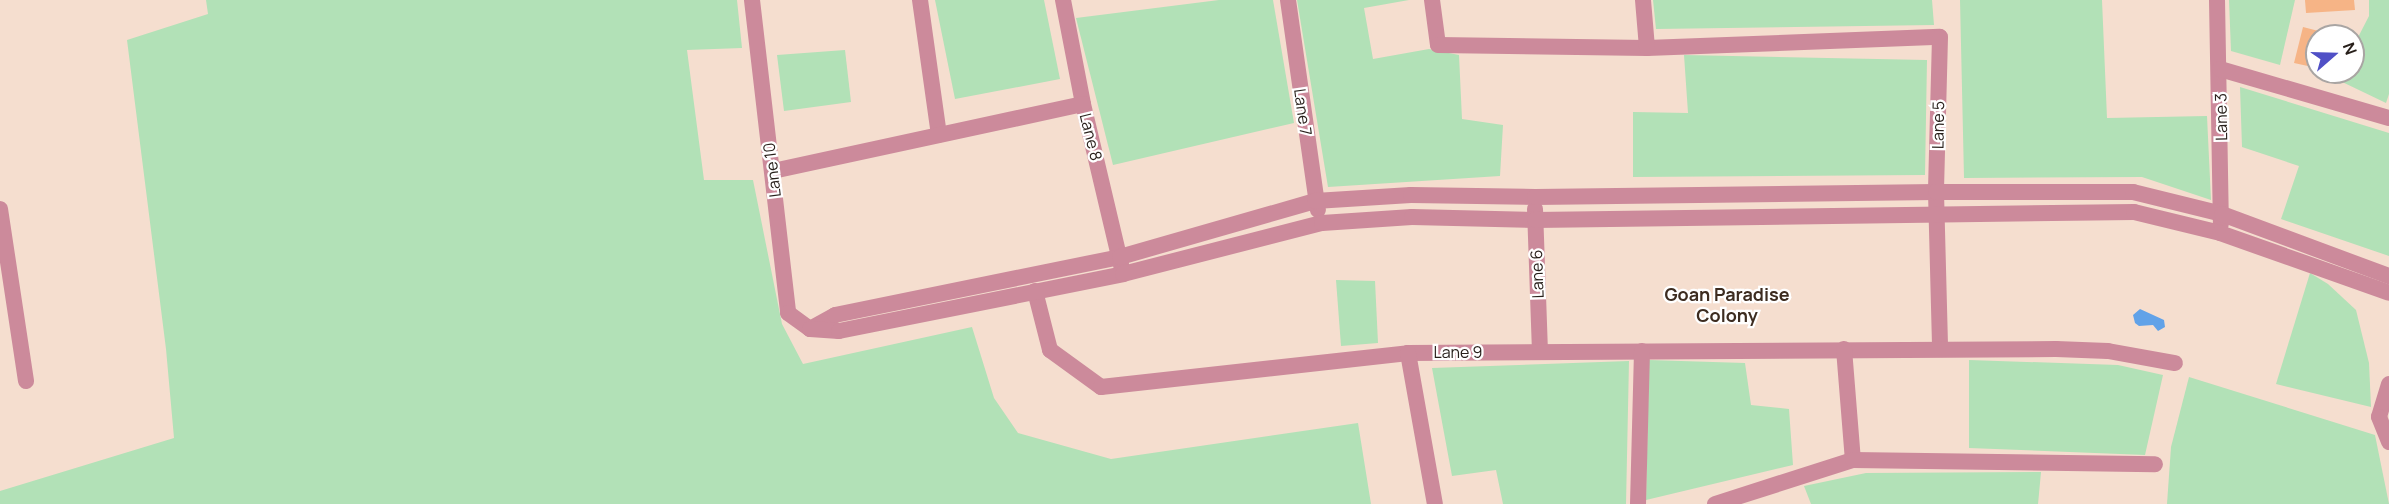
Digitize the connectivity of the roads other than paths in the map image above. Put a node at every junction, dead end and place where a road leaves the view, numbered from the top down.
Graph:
1 (752, 0) edge
2 (920, 0) edge
3 (1063, 0) edge
4 (1288, 0) edge
5 (1432, 0) edge
6 (1642, 0) edge
7 (2217, 0) edge
8 (1647, 48) junction
9 (2220, 69) junction
10 (1083, 104) junction
11 (2389, 118) edge
12 (939, 135) junction
13 (772, 171) junction
14 (1936, 192) junction
15 (1534, 197) junction
16 (1315, 201) junction
17 (0, 209) edge
18 (1937, 214) junction
19 (2223, 214) junction
20 (1535, 220) junction
21 (1322, 223) junction
22 (2220, 233) junction
23 (1121, 266) junction
24 (2389, 276) edge
25 (1035, 291) junction
26 (2389, 293) edge
27 (810, 329) junction
28 (1844, 349) junction
29 (1940, 349) junction
30 (1642, 351) junction
31 (1540, 352) junction
32 (1408, 353) junction
33 (2175, 363) dead end
34 (26, 381) dead end
35 (2389, 384) edge
36 (2389, 442) edge
37 (1853, 460) junction
38 (2155, 464) dead end
39 (1435, 504) edge
40 (1638, 504) edge
41 (1715, 504) edge

1 - 13 street, Lane 10
2 - 12 street
3 - 10 street, Lane 8
4 - 16 street, Lane 7
5 - 8 street
6 - 8 street
7 - 9 street, Lane 3
8 - 14 street, Lane 5
9 - 11 street
9 - 19 street, Lane 3
10 - 12 street
10 - 23 street, Lane 8
12 - 13 street
13 - 27 street, Lane 10
14 - 15 street
14 - 18 street, Lane 5
14 - 19 street
15 - 16 street
15 - 20 street, Lane 6
16 - 21 street, Lane 7
16 - 23 street
17 - 34 street
18 - 20 street
18 - 22 street
18 - 29 street
19 - 22 street, Lane 3
19 - 24 street
20 - 21 street
20 - 31 street, Lane 6
21 - 23 street
22 - 26 street
23 - 25 street
23 - 27 street
25 - 27 street
25 - 32 street, Lane 9
28 - 29 street, Lane 9
28 - 30 street, Lane 9
28 - 37 street
29 - 33 street, Lane 9
30 - 31 street, Lane 9
30 - 40 street
31 - 32 street, Lane 9
32 - 39 street
35 - 36 street
37 - 38 street
37 - 41 street

